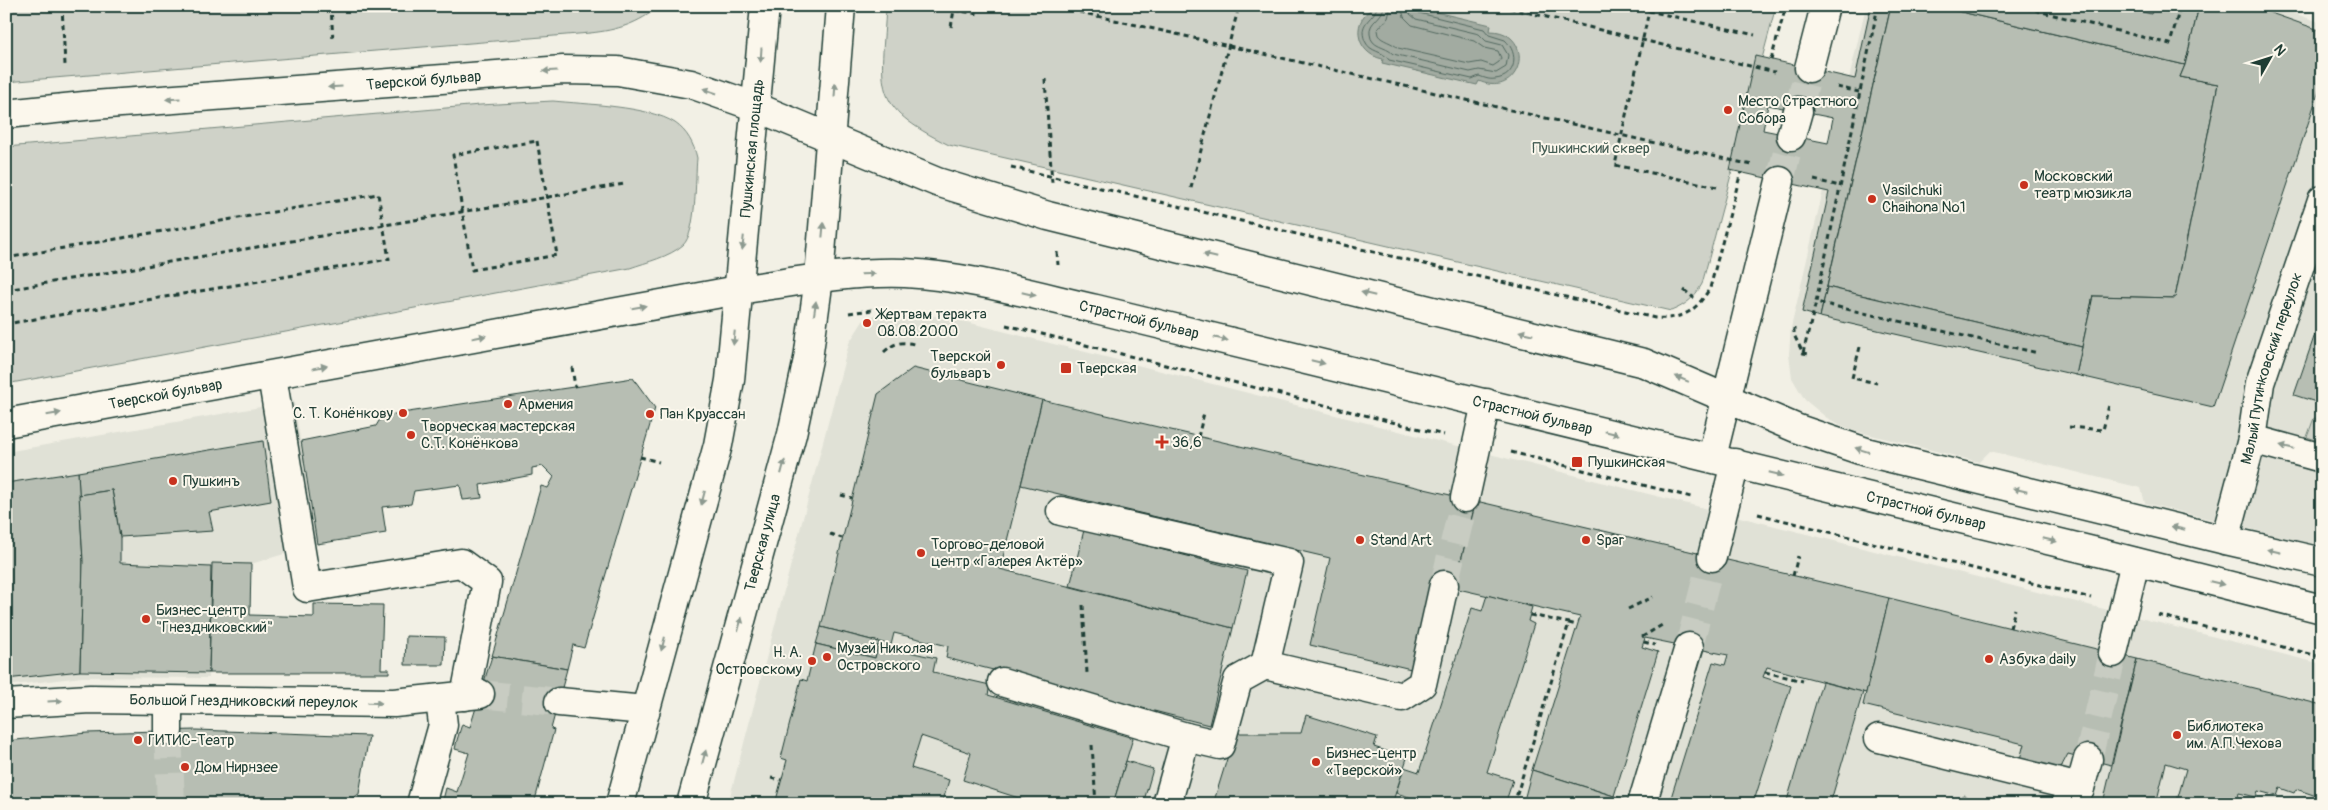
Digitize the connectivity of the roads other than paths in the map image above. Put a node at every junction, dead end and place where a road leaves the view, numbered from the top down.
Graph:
1 (765, 6) edge
2 (841, 6) edge
3 (1825, 6) edge
4 (1809, 68) tunnel mouth
5 (756, 107) junction
6 (6, 114) edge
7 (830, 138) junction
8 (1780, 181) tunnel mouth
9 (2322, 200) edge
10 (819, 278) junction
11 (738, 290) junction
12 (272, 376) junction
13 (1726, 398) junction
14 (1486, 403) junction
15 (6, 423) edge
16 (2252, 439) junction
17 (2322, 458) edge
18 (1723, 460) junction
19 (1464, 498) tunnel mouth
20 (1061, 511) dead end
21 (2225, 540) junction
22 (1712, 557) tunnel mouth
23 (2135, 562) junction
24 (2322, 562) edge
25 (1444, 585) tunnel mouth
26 (2322, 610) edge
27 (1689, 647) tunnel mouth
28 (2113, 653) tunnel mouth
29 (1265, 665) junction
30 (1002, 682) dead end
31 (462, 696) junction
32 (168, 700) junction
33 (559, 702) tunnel mouth
34 (6, 704) edge
35 (645, 710) junction
36 (168, 731) tunnel mouth
37 (1186, 737) junction
38 (1879, 738) dead end
39 (2088, 759) tunnel mouth
40 (2073, 796) edge
41 (421, 804) edge
42 (620, 804) edge
43 (691, 804) edge
44 (1167, 804) edge
45 (1642, 804) edge

1 -> 5 main road, Пушкинская площадь
7 -> 2 main road
3 - 4 main road
5 -> 6 main road, Тверской бульвар
5 - 7 main road, Тверской бульвар
5 -> 11 main road, Пушкинская площадь
10 -> 7 main road
13 -> 7 main road
8 - 13 main road
9 - 16 main road, Малый Путинковский переулок
10 - 11 main road, Страстной бульвар
10 -> 14 main road, Страстной бульвар
43 -> 10 main road, Тверская улица
12 -> 11 main road, Тверской бульвар
11 -> 35 main road
15 -> 12 main road, Тверской бульвар
12 - 31 main road
13 - 18 main road
21 -> 13 main road
14 -> 18 main road, Страстной бульвар
14 - 19 main road
17 -> 16 main road
16 - 21 main road, Малый Путинковский переулок
18 - 22 main road
18 -> 23 main road, Страстной бульвар
20 - 29 main road
24 -> 21 main road
23 -> 26 main road, Страстной бульвар
23 - 28 main road
25 - 29 main road
27 - 45 main road
29 - 37 main road
30 - 37 main road
32 -> 31 main road, Большой Гнездниковский переулок
31 - 41 main road
34 -> 32 main road, Большой Гнездниковский переулок
32 - 36 main road
33 - 35 main road
35 - 42 main road
37 - 44 main road
38 - 40 main road
39 - 40 main road

